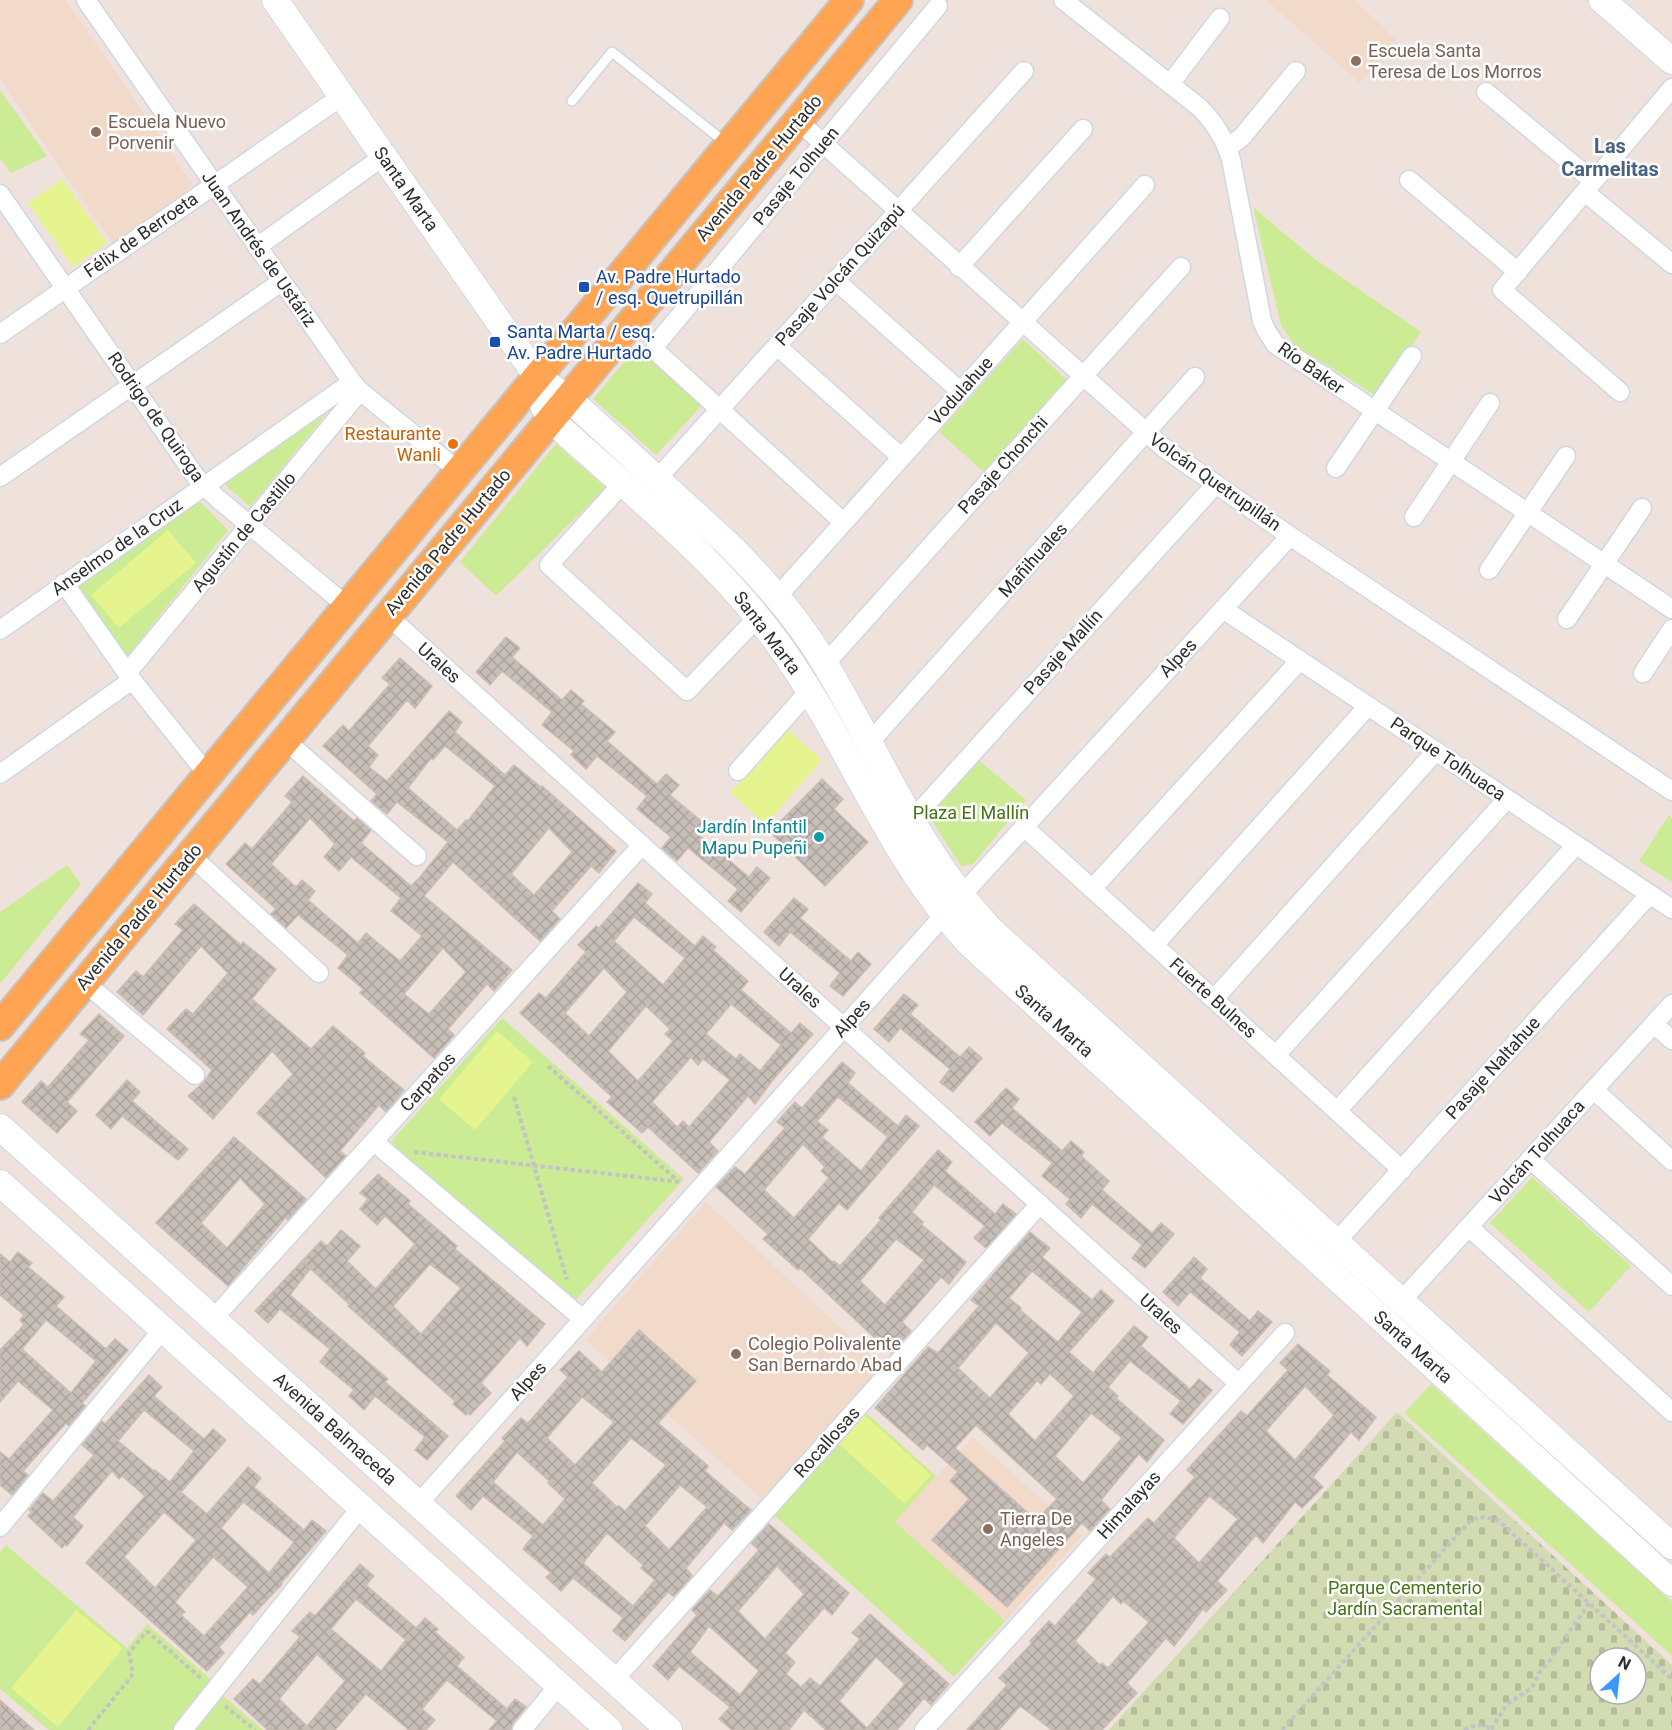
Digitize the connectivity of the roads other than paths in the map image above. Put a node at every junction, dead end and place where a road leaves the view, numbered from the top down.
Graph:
1 (86, 0) edge
2 (275, 0) edge
3 (849, 0) edge
4 (898, 0) edge
5 (1063, 0) edge
6 (1602, 0) edge
7 (938, 6) dead end
8 (1220, 18) dead end
9 (1672, 61) edge
10 (1024, 71) dead end
11 (1296, 71) dead end
12 (1170, 84) junction
13 (1672, 88) edge
14 (1486, 92) dead end
15 (342, 96) junction
16 (572, 101) dead end
17 (798, 121) junction
18 (1083, 129) dead end
19 (823, 144) junction
20 (729, 146) junction
21 (1227, 148) junction
22 (384, 156) junction
23 (1409, 180) dead end
24 (214, 185) junction
25 (1145, 185) dead end
26 (1589, 186) junction
27 (0, 194) edge
28 (898, 211) junction
29 (257, 247) junction
30 (1672, 264) edge
31 (960, 267) junction
32 (1181, 267) dead end
33 (1518, 272) junction
34 (835, 280) junction
35 (281, 282) junction
36 (66, 288) junction
37 (1022, 323) junction
38 (0, 334) edge
39 (777, 346) junction
40 (1412, 356) dead end
41 (1082, 377) junction
42 (1195, 377) dead end
43 (537, 378) junction
44 (133, 385) junction
45 (356, 387) junction
46 (960, 391) junction
47 (1620, 392) dead end
48 (568, 398) junction
49 (1490, 403) dead end
50 (719, 409) junction
51 (1374, 411) junction
52 (550, 419) junction
53 (1146, 434) junction
54 (1566, 456) dead end
55 (902, 457) junction
56 (1450, 462) junction
57 (1336, 468) dead end
58 (460, 472) junction
59 (0, 477) edge
60 (657, 479) junction
61 (622, 484) junction
62 (1215, 484) junction
63 (205, 486) junction
64 (1642, 508) dead end
65 (1527, 513) junction
66 (1414, 517) dead end
67 (843, 522) junction
68 (250, 526) junction
69 (1290, 536) junction
70 (1604, 564) junction
71 (1490, 570) dead end
72 (64, 583) junction
73 (777, 597) junction
74 (348, 607) junction
75 (1223, 609) junction
76 (1672, 609) edge
77 (388, 616) junction
78 (758, 617) junction
79 (1567, 619) dead end
80 (0, 630) edge
81 (1672, 630) edge
82 (1299, 660) junction
83 (825, 664) junction
84 (1643, 673) dead end
85 (129, 677) junction
86 (809, 691) junction
87 (1368, 706) junction
88 (285, 740) junction
89 (869, 743) junction
90 (1436, 751) junction
91 (738, 771) dead end
92 (0, 774) edge
93 (208, 775) junction
94 (1672, 791) edge
95 (1507, 799) junction
96 (912, 820) junction
97 (1024, 827) junction
98 (642, 845) junction
99 (1576, 845) junction
100 (190, 855) junction
101 (417, 856) dead end
102 (1092, 889) junction
103 (1650, 894) junction
104 (960, 896) junction
105 (1672, 909) edge
106 (944, 915) junction
107 (1154, 945) junction
108 (320, 973) dead end
109 (84, 982) junction
110 (26, 995) junction
111 (1214, 999) junction
112 (1672, 1004) edge
113 (0, 1008) edge
114 (1654, 1024) junction
115 (0, 1026) edge
116 (843, 1027) junction
117 (1672, 1040) edge
118 (1276, 1055) junction
119 (195, 1075) dead end
120 (0, 1085) edge
121 (1594, 1090) junction
122 (1337, 1111) junction
123 (0, 1127) edge
124 (377, 1145) junction
125 (1530, 1159) junction
126 (1672, 1161) edge
127 (1402, 1170) junction
128 (0, 1183) edge
129 (1040, 1204) junction
130 (1469, 1227) junction
131 (1336, 1242) junction
132 (1672, 1286) edge
133 (1401, 1301) junction
134 (580, 1316) junction
135 (213, 1319) junction
136 (163, 1329) junction
137 (1285, 1334) dead end
138 (1239, 1384) junction
139 (1672, 1412) edge
140 (418, 1504) junction
141 (361, 1507) junction
142 (0, 1527) edge
143 (1672, 1546) edge
144 (1672, 1583) edge
145 (614, 1680) junction
146 (558, 1685) junction
147 (183, 1730) edge
148 (522, 1730) edge
149 (609, 1730) edge
150 (669, 1730) edge
151 (924, 1730) edge

1 - 24 street, Juan Andrés de Ustáriz
2 - 15 street, Santa Marta
3 - 20 main road, Avenida Padre Hurtado
4 - 17 main road, Avenida Padre Hurtado
5 - 12 street, Río Baker
6 - 9 street
7 - 19 street, Pasaje Tolhuen
8 - 12 street
10 - 28 street, Pasaje Volcán Quizapú
11 - 21 street
12 - 21 street, Río Baker
13 - 26 street
14 - 26 street
15 - 22 street, Santa Marta
15 - 24 street, Félix de Berroeta
16 - 20 lane
17 - 19 street, Volcán Quetrupillán
17 - 48 main road, Avenida Padre Hurtado
18 - 31 street
19 - 28 street, Volcán Quetrupillán
19 - 50 street, Pasaje Tolhuen
20 - 43 main road, Avenida Padre Hurtado
21 - 51 street, Río Baker
22 - 29 street
22 - 43 street, Santa Marta
23 - 33 street
24 - 29 street, Juan Andrés de Ustáriz
24 - 36 street, Félix de Berroeta
25 - 37 street, Vodulahue
26 - 30 street
26 - 33 street
27 - 36 street, Rodrigo de Quiroga
28 - 31 street, Volcán Quetrupillán
28 - 34 street, Pasaje Volcán Quizapú
29 - 35 street, Juan Andrés de Ustáriz
31 - 37 street, Volcán Quetrupillán
32 - 41 street, Pasaje Chonchi
33 - 47 street
34 - 39 street, Pasaje Volcán Quizapú
34 - 46 street
35 - 44 street
35 - 45 street, Juan Andrés de Ustáriz
36 - 38 street, Félix de Berroeta
36 - 44 street, Rodrigo de Quiroga
37 - 41 street, Volcán Quetrupillán
37 - 46 street, Vodulahue
39 - 50 street, Pasaje Volcán Quizapú
39 - 55 street
40 - 51 street
41 - 53 street, Volcán Quetrupillán
41 - 83 street, Pasaje Chonchi
42 - 53 street, Mañihuales
43 - 48 street, Santa Marta
43 - 52 street, Santa Marta
43 - 58 main road, Avenida Padre Hurtado
44 - 59 street
44 - 63 street, Rodrigo de Quiroga
45 - 58 street, Juan Andrés de Ustáriz
45 - 63 street, Anselmo de la Cruz
45 - 68 street, Agustín de Castillo
46 - 55 street, Vodulahue
48 - 52 main road, Avenida Padre Hurtado
48 - 60 street, Santa Marta
49 - 56 street
50 - 60 street, Pasaje Volcán Quizapú
50 - 67 street
51 - 56 street, Río Baker
51 - 57 street
52 - 61 street, Santa Marta
52 - 77 main road, Avenida Padre Hurtado
53 - 62 street, Volcán Quetrupillán
53 - 89 street, Mañihuales
54 - 65 street
55 - 67 street, Vodulahue
56 - 65 street, Río Baker
56 - 66 street
58 - 74 main road, Avenida Padre Hurtado
60 - 73 street, Santa Marta
61 - 78 street, Santa Marta
61 - 78 street
62 - 69 street, Volcán Quetrupillán
62 - 96 street, Pasaje Mallín
63 - 68 street, Rodrigo de Quiroga
63 - 72 street, Anselmo de la Cruz
64 - 70 street
65 - 70 street, Río Baker
65 - 71 street
67 - 73 street, Vodulahue
68 - 74 street, Rodrigo de Quiroga
68 - 85 street, Agustín de Castillo
69 - 75 street, Alpes
69 - 94 street, Volcán Quetrupillán
70 - 76 street, Río Baker
70 - 79 street
72 - 80 street, Anselmo de la Cruz
72 - 85 street
73 - 83 street, Santa Marta
74 - 93 main road, Avenida Padre Hurtado
75 - 82 street, Parque Tolhuaca
75 - 97 street, Alpes
77 - 88 main road, Avenida Padre Hurtado
77 - 98 street, Urales
78 - 86 street, Santa Marta
81 - 84 street
82 - 87 street, Parque Tolhuaca
82 - 102 street
83 - 89 street, Santa Marta
85 - 92 street, Agustín de Castillo
85 - 93 street
86 - 91 street
86 - 106 street, Santa Marta
87 - 90 street, Parque Tolhuaca
87 - 107 street
88 - 100 main road, Avenida Padre Hurtado
88 - 101 street
89 - 96 street, Santa Marta
90 - 95 street, Parque Tolhuaca
90 - 111 street
93 - 110 main road, Avenida Padre Hurtado
95 - 99 street, Parque Tolhuaca
95 - 118 street
96 - 104 street, Santa Marta
97 - 102 street, Fuerte Bulnes
97 - 104 street, Alpes
98 - 116 street, Urales
98 - 124 street, Carpatos
99 - 103 street, Parque Tolhuaca
99 - 122 street
100 - 108 street
100 - 109 main road, Avenida Padre Hurtado
102 - 107 street, Fuerte Bulnes
103 - 105 street, Parque Tolhuaca
103 - 127 street, Pasaje Naltahue
104 - 106 street, Alpes
104 - 131 street, Santa Marta
106 - 116 street, Alpes
106 - 144 street, Santa Marta
107 - 111 street, Fuerte Bulnes
109 - 119 street
109 - 120 main road, Avenida Padre Hurtado
110 - 113 main road
110 - 115 main road, Avenida Padre Hurtado
111 - 118 street, Fuerte Bulnes
112 - 114 street, Volcán Tolhuaca
114 - 117 street
114 - 121 street, Volcán Tolhuaca
116 - 129 street, Urales
116 - 134 street, Alpes
118 - 122 street, Fuerte Bulnes
121 - 125 street, Volcán Tolhuaca
121 - 126 street
122 - 127 street, Fuerte Bulnes
123 - 135 street, Avenida Balmaceda
124 - 134 street
124 - 135 street, Carpatos
125 - 130 street, Volcán Tolhuaca
125 - 132 street
127 - 131 street, Pasaje Naltahue
128 - 136 street
129 - 138 street, Urales
129 - 145 street, Rocallosas
130 - 133 street, Volcán Tolhuaca
130 - 139 street
131 - 133 street, Santa Marta
133 - 143 street, Santa Marta
134 - 140 street, Alpes
135 - 140 street, Avenida Balmaceda
136 - 141 street
136 - 142 street
137 - 138 street, Himalayas
138 - 151 street, Himalayas
140 - 145 street, Avenida Balmaceda
141 - 146 street
141 - 147 street
145 - 150 street, Avenida Balmaceda
146 - 148 street
146 - 149 street

